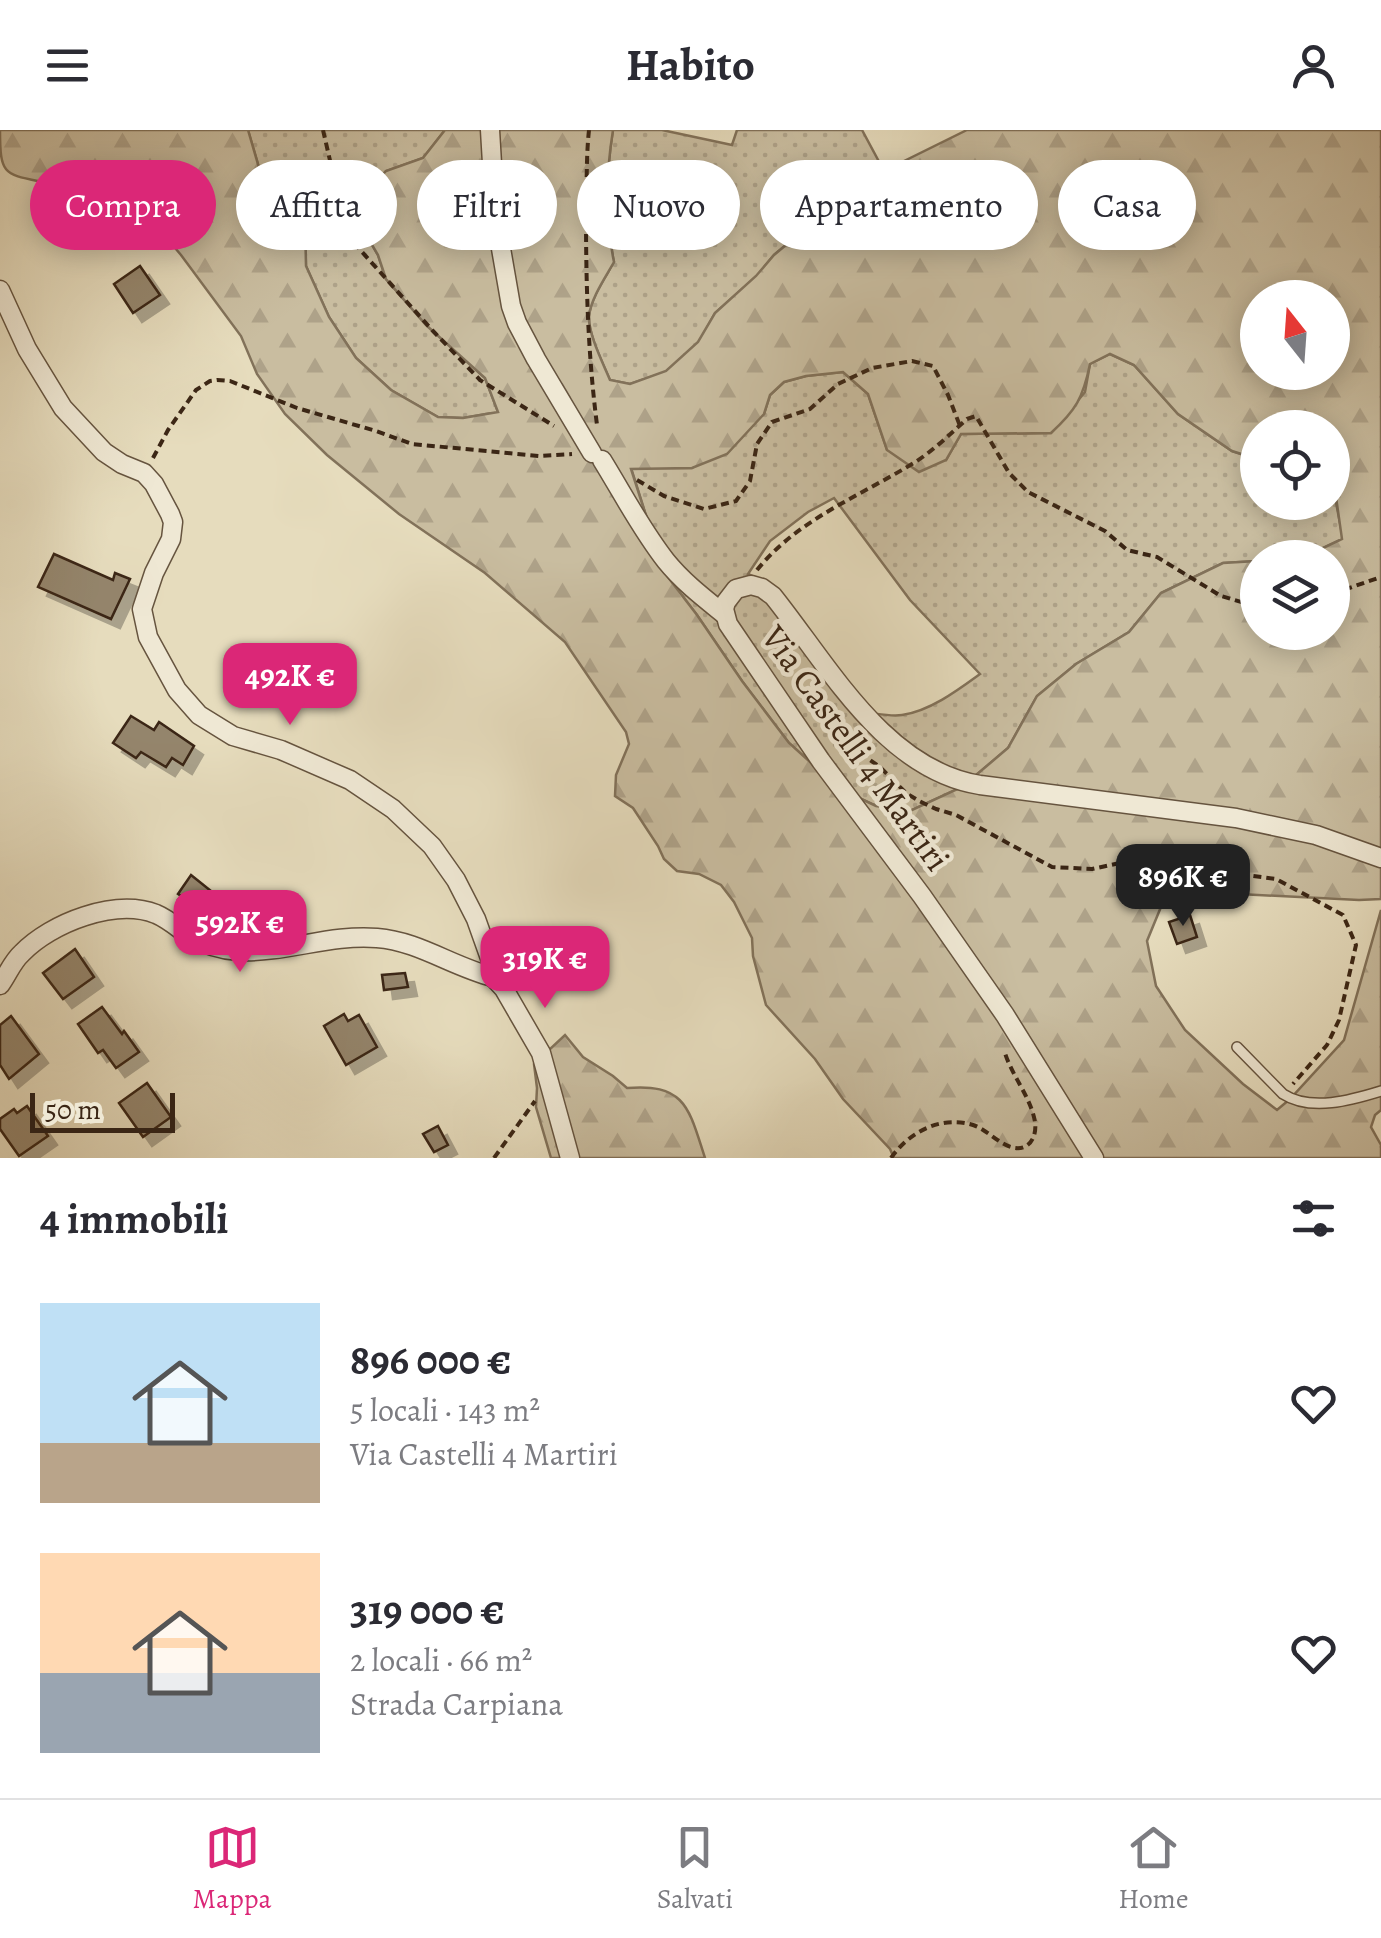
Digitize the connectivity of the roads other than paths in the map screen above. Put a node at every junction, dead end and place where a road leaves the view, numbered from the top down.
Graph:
1 (490, 130) edge
2 (0, 290) edge
3 (725, 615) junction
4 (1381, 858) edge
5 (493, 977) junction
6 (0, 984) edge
7 (1237, 1047) dead end
8 (1381, 1091) edge
9 (570, 1158) edge
10 (1094, 1158) edge

1 - 3 street
2 - 5 street
3 - 4 street, Via Castelli 4 Martiri
3 - 10 street, Via Castelli 4 Martiri
5 - 6 street
5 - 9 street
7 - 8 lane

